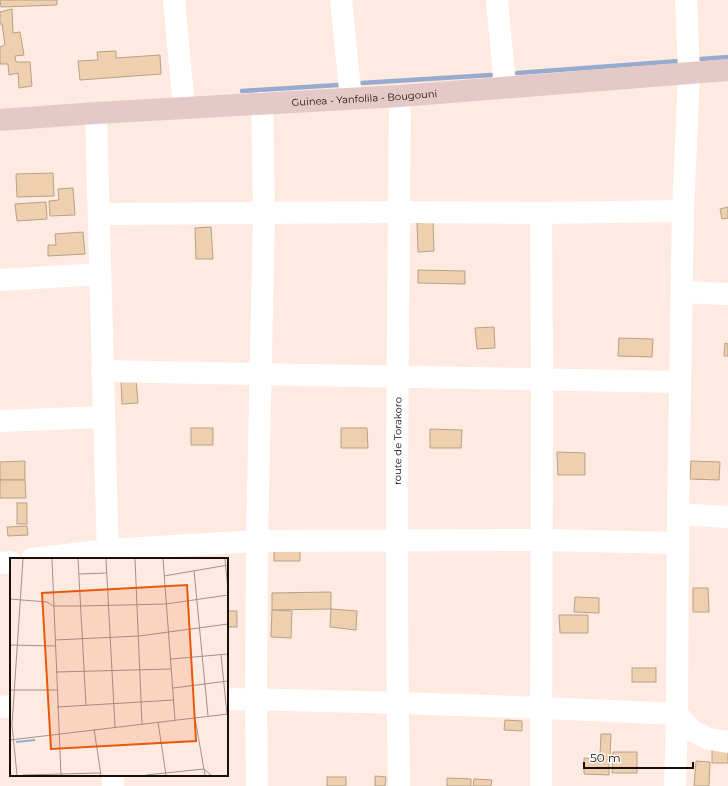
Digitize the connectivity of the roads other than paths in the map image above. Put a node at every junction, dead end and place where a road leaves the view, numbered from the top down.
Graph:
1 (174, 0) edge
2 (341, 0) edge
3 (497, 0) edge
4 (686, 0) edge
5 (728, 70) edge
6 (689, 73) junction
7 (505, 87) junction
8 (400, 96) junction
9 (352, 99) junction
10 (262, 104) junction
11 (184, 108) junction
12 (96, 113) junction
13 (0, 120) edge
14 (683, 211) junction
15 (399, 212) junction
16 (264, 213) junction
17 (541, 213) junction
18 (99, 214) junction
19 (100, 274) junction
20 (0, 280) edge
21 (682, 292) junction
22 (728, 294) edge
23 (102, 371) junction
24 (261, 374) junction
25 (398, 377) junction
26 (542, 380) junction
27 (680, 382) junction
28 (104, 417) junction
29 (0, 421) edge
30 (727, 512) edge
31 (678, 514) junction
32 (542, 540) junction
33 (257, 541) junction
34 (398, 541) junction
35 (678, 543) junction
36 (108, 554) edge
37 (47, 558) edge
38 (10, 562) edge
39 (0, 563) edge
40 (228, 699) edge
41 (256, 699) junction
42 (398, 702) junction
43 (10, 706) edge
44 (0, 707) edge
45 (542, 707) junction
46 (678, 714) junction
47 (728, 742) edge
48 (257, 786) edge
49 (399, 786) edge
50 (542, 786) edge
51 (675, 786) edge

1 - 11 street
2 - 9 street
3 - 7 street
4 - 6 street
5 - 6 main road, Guinea - Yanfolila - Bougouni
6 - 7 main road, Guinea - Yanfolila - Bougouni
6 - 14 street
7 - 8 main road, Guinea - Yanfolila - Bougouni
8 - 9 main road, Guinea - Yanfolila - Bougouni
8 - 15 street, route de Torakoro
9 - 10 main road, Guinea - Yanfolila - Bougouni
10 - 11 main road, Guinea - Yanfolila - Bougouni
10 - 16 street
11 - 12 main road, Guinea - Yanfolila - Bougouni
12 - 13 main road, Guinea - Yanfolila - Bougouni
12 - 18 street
14 - 17 street
14 - 21 street
15 - 16 street
15 - 17 street
15 - 25 street, route de Torakoro
16 - 18 street
16 - 24 street
17 - 26 street
18 - 19 street
19 - 20 street
19 - 23 street
21 - 22 street
21 - 27 street
23 - 24 street
23 - 28 street
24 - 25 street
24 - 33 street
25 - 26 street
25 - 34 street, route de Torakoro
26 - 27 street
26 - 32 street
27 - 31 street
28 - 29 street
28 - 36 street
30 - 31 street
31 - 35 street
32 - 34 street
32 - 35 street
32 - 45 street
33 - 34 street
33 - 36 street
33 - 41 street
34 - 42 street, route de Torakoro
35 - 46 street
36 - 37 street
38 - 39 street
40 - 41 street
41 - 42 street
41 - 48 street
42 - 45 street
42 - 49 street, route de Torakoro
43 - 44 street
45 - 46 street
45 - 50 street
46 - 47 street
46 - 51 street

